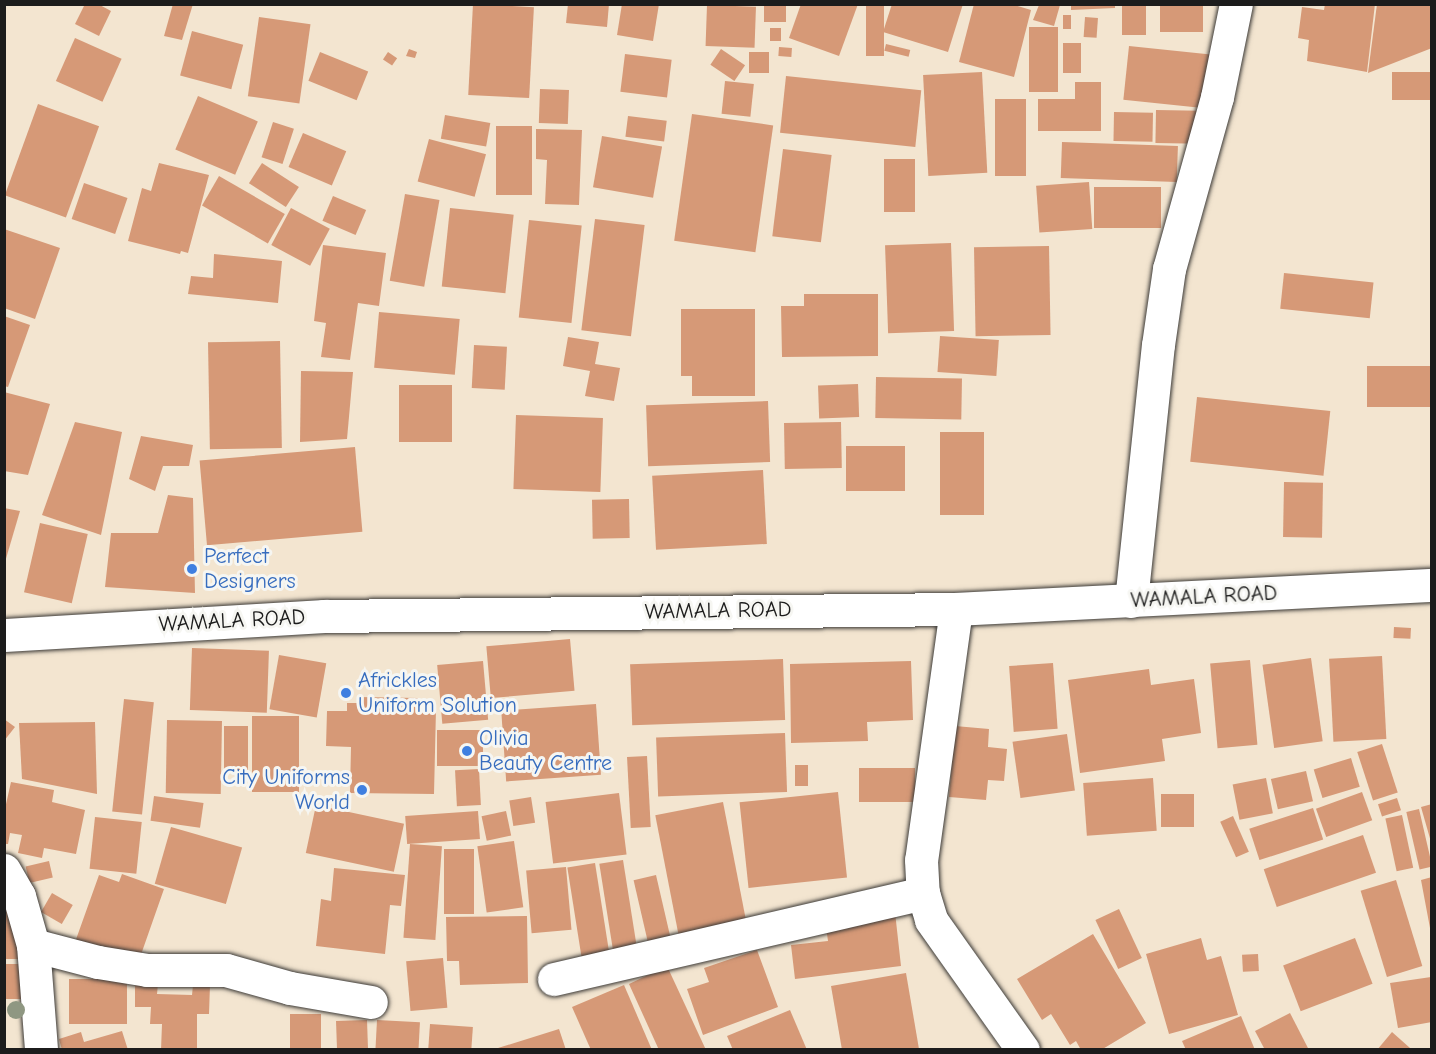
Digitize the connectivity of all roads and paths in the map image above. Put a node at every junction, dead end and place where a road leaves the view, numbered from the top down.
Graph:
1 (1236, 4) edge
2 (1431, 585) edge
3 (1131, 601) junction
4 (956, 609) junction
5 (4, 635) edge
6 (4, 870) edge
7 (923, 893) junction
8 (33, 945) junction
9 (554, 979) dead end
10 (371, 1002) dead end
11 (41, 1050) edge
12 (1023, 1050) edge

1 - 3 street
2 - 3 street, WAMALA ROAD
3 - 4 street, WAMALA ROAD
4 - 5 street, WAMALA ROAD
4 - 7 street
6 - 8 street
7 - 9 street
7 - 12 street
8 - 10 street
8 - 11 street

